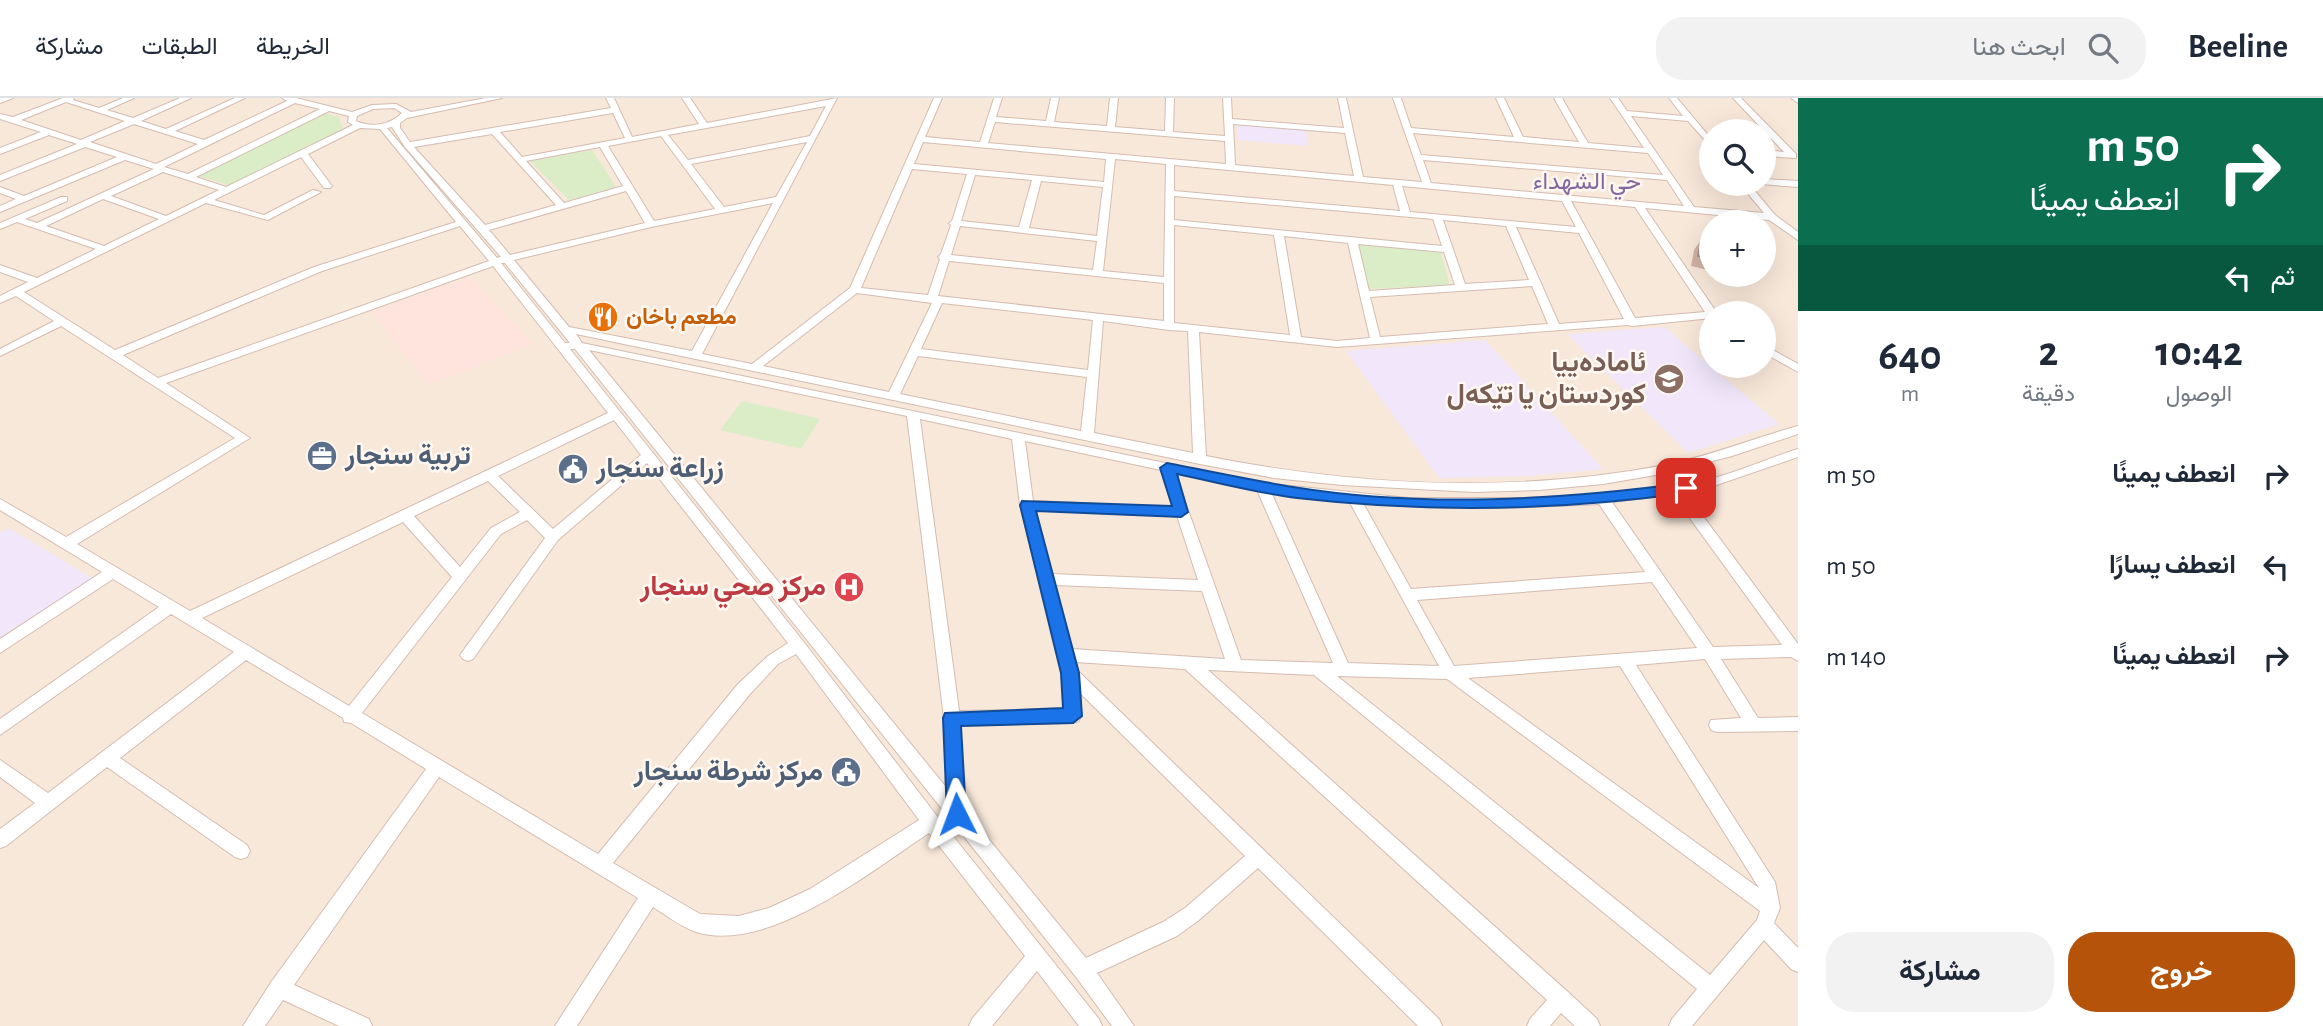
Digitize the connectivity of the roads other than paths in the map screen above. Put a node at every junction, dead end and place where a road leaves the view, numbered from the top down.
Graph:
1 (9, 98) edge
2 (130, 98) edge
3 (242, 98) edge
4 (285, 98) edge
5 (313, 98) edge
6 (472, 98) edge
7 (498, 98) edge
8 (610, 98) edge
9 (686, 98) edge
10 (938, 98) edge
11 (998, 98) edge
12 (1055, 98) edge
13 (1114, 98) edge
14 (1170, 98) edge
15 (1227, 98) edge
16 (1342, 98) edge
17 (1397, 98) edge
18 (1500, 98) edge
19 (1558, 98) edge
20 (1614, 98) edge
21 (1673, 98) edge
22 (1737, 98) edge
23 (68, 99) edge
24 (182, 99) edge
25 (295, 100) junction
26 (834, 100) edge
27 (0, 101) edge
28 (329, 108) junction
29 (365, 109) junction
30 (100, 110) junction
31 (616, 110) junction
32 (1623, 113) junction
33 (353, 115) junction
34 (401, 115) junction
35 (0, 116) edge
36 (991, 119) junction
37 (1690, 119) junction
38 (12, 120) junction
39 (135, 120) junction
40 (1229, 121) junction
41 (1051, 124) junction
42 (0, 125) edge
43 (704, 125) junction
44 (358, 126) junction
45 (381, 127) junction
46 (1111, 129) junction
47 (1408, 130) junction
48 (1699, 130) edge
49 (168, 131) junction
50 (494, 131) junction
51 (1347, 131) junction
52 (48, 132) junction
53 (662, 132) junction
54 (1169, 134) junction
55 (629, 138) junction
56 (813, 138) junction
57 (920, 139) junction
58 (1231, 139) junction
59 (1520, 140) junction
60 (82, 143) junction
61 (602, 143) junction
62 (204, 144) junction
63 (408, 145) junction
64 (983, 145) junction
65 (1585, 146) junction
66 (0, 151) edge
67 (1650, 151) junction
68 (303, 153) junction
69 (1776, 154) edge
70 (124, 156) junction
71 (1794, 156) edge
72 (1111, 157) junction
73 (1417, 157) junction
74 (519, 160) junction
75 (1171, 162) junction
76 (685, 163) junction
77 (909, 166) junction
78 (1231, 167) junction
79 (159, 168) junction
80 (972, 172) junction
81 (189, 177) junction
82 (0, 178) edge
83 (1037, 178) junction
84 (1669, 178) junction
85 (1359, 179) junction
86 (1396, 183) junction
87 (1776, 183) edge
88 (1798, 184) edge
89 (1108, 185) junction
90 (1427, 185) junction
91 (327, 186) dead end
92 (629, 187) junction
93 (0, 190) edge
94 (227, 190) junction
95 (42, 191) junction
96 (316, 192) dead end
97 (1170, 193) junction
98 (103, 196) junction
99 (1754, 196) edge
100 (1565, 198) junction
101 (24, 199) junction
102 (64, 199) junction
103 (780, 199) junction
104 (205, 201) junction
105 (1638, 205) junction
106 (80, 206) junction
107 (562, 206) junction
108 (0, 209) edge
109 (1691, 209) junction
110 (721, 210) junction
111 (1701, 210) edge
112 (1766, 210) edge
113 (1406, 214) junction
114 (1437, 217) junction
115 (17, 219) junction
116 (167, 219) junction
117 (1776, 220) edge
118 (1170, 222) junction
119 (461, 223) junction
120 (954, 223) junction
121 (651, 224) junction
122 (1510, 224) junction
123 (0, 226) edge
124 (37, 226) junction
125 (483, 229) junction
126 (1582, 230) junction
127 (1023, 231) junction
128 (1279, 234) junction
129 (1798, 237) edge
130 (1101, 239) junction
131 (1352, 241) junction
132 (105, 249) junction
133 (1448, 250) junction
134 (943, 257) junction
135 (501, 260) junction
136 (0, 268) edge
137 (1098, 274) junction
138 (1170, 281) junction
139 (37, 282) junction
140 (1536, 283) junction
141 (1461, 288) junction
142 (855, 290) junction
143 (16, 292) junction
144 (1365, 294) junction
145 (0, 300) edge
146 (935, 300) junction
147 (1703, 301) edge
148 (1699, 316) edge
149 (1098, 320) junction
150 (62, 321) junction
151 (1632, 323) junction
152 (1169, 327) junction
153 (1555, 328) junction
154 (565, 329) junction
155 (1193, 330) junction
156 (1296, 341) junction
157 (1376, 342) junction
158 (632, 343) junction
159 (577, 345) junction
160 (562, 347) junction
161 (915, 352) junction
162 (0, 353) edge
163 (623, 354) junction
164 (114, 355) junction
165 (1776, 355) edge
166 (695, 356) junction
167 (752, 368) junction
168 (1798, 369) edge
169 (1094, 374) junction
170 (158, 382) junction
171 (893, 396) junction
172 (914, 414) junction
173 (615, 415) junction
174 (1798, 430) edge
175 (1018, 437) junction
176 (1087, 437) junction
177 (1798, 453) edge
178 (647, 456) junction
179 (1200, 460) junction
180 (1167, 468) junction
181 (1653, 474) junction
182 (490, 475) junction
183 (1262, 487) junction
184 (1671, 490) junction
185 (1354, 498) junction
186 (1603, 499) junction
187 (0, 504) edge
188 (1027, 505) junction
189 (1181, 512) junction
190 (529, 513) junction
191 (406, 516) junction
192 (554, 537) junction
193 (65, 544) junction
194 (112, 572) junction
195 (1657, 576) junction
196 (460, 577) junction
197 (1046, 579) junction
198 (1207, 586) junction
199 (1407, 595) junction
200 (170, 607) junction
201 (189, 618) junction
202 (798, 645) junction
203 (0, 647) edge
204 (244, 653) junction
205 (1709, 653) junction
206 (1797, 653) edge
207 (468, 655) dead end
208 (1624, 659) junction
209 (1189, 663) junction
210 (1067, 664) junction
211 (1235, 666) junction
212 (1319, 670) junction
213 (1344, 671) junction
214 (1450, 673) junction
215 (350, 717) junction
216 (952, 718) junction
217 (1754, 724) junction
218 (1798, 724) edge
219 (1717, 725) dead end
220 (0, 728) edge
221 (107, 758) junction
222 (0, 767) edge
223 (436, 768) junction
224 (48, 803) junction
225 (957, 814) junction
226 (931, 822) junction
227 (0, 840) edge
228 (241, 851) dead end
229 (1258, 856) junction
230 (600, 865) junction
231 (650, 896) junction
232 (1768, 917) junction
233 (1038, 955) junction
234 (1798, 962) edge
235 (1083, 970) junction
236 (279, 988) junction
237 (1712, 988) junction
238 (1560, 999) junction
239 (253, 1026) edge
240 (362, 1026) edge
241 (565, 1026) edge
242 (979, 1026) edge
243 (1092, 1026) edge
244 (1124, 1026) edge
245 (1432, 1026) edge
246 (1537, 1026) edge
247 (1590, 1026) edge
248 (1679, 1026) edge

1 - 27 street
2 - 30 street
3 - 49 street
4 - 25 street
5 - 29 street
6 - 34 street
7 - 34 street
8 - 31 street
9 - 43 street
10 - 57 street
11 - 36 street
12 - 41 street
13 - 46 street
14 - 54 street
15 - 40 street
16 - 51 street
17 - 47 street
18 - 59 street
19 - 65 street
20 - 32 street
21 - 37 street
22 - 71 street
23 - 30 street
23 - 38 street
24 - 39 street
25 - 28 street
25 - 62 street
26 - 43 street
26 - 56 street
28 - 33 street
28 - 81 street
29 - 33 street
29 - 34 street
30 - 39 street
31 - 50 street
31 - 55 street
32 - 37 street
32 - 67 street
33 - 44 street
34 - 45 street
34 - 63 street
35 - 38 street
36 - 41 street
36 - 64 street
37 - 48 street
38 - 42 street
38 - 52 street
39 - 49 street
39 - 60 street
40 - 51 street
40 - 58 street
41 - 46 street
43 - 53 street
44 - 45 street
44 - 68 street
45 - 119 street
46 - 54 street
47 - 59 street
47 - 73 street
49 - 62 street
50 - 63 street
50 - 74 street
51 - 85 street
52 - 60 street
52 - 66 street
53 - 55 street
53 - 76 street
54 - 58 street
55 - 61 street
56 - 76 street
56 - 103 street
57 - 64 street
57 - 77 street
58 - 78 street
59 - 65 street
60 - 70 street
60 - 82 street
61 - 74 street
61 - 92 street
62 - 79 street
63 - 125 street
64 - 72 street
65 - 67 street
67 - 84 street
68 - 91 street
68 - 94 street
69 - 71 street
70 - 79 street
70 - 95 street
72 - 75 street
72 - 89 street
73 - 84 street
73 - 90 street
74 - 107 street
75 - 78 street
75 - 97 street
76 - 110 street
77 - 80 street
77 - 142 street
78 - 85 street
79 - 81 street
79 - 98 street
80 - 83 street
80 - 120 street
81 - 94 street
83 - 89 street
83 - 127 street
84 - 109 street
85 - 86 street
86 - 90 street
86 - 113 street
87 - 88 street
89 - 130 street
90 - 100 street
92 - 107 street
92 - 121 street
93 - 101 street
94 - 104 street
95 - 101 street
95 - 102 street
96 - 104 street
97 - 113 street
97 - 118 street
98 - 106 street
98 - 116 street
99 - 112 street
100 - 105 street
100 - 126 street
101 - 108 street
102 - 106 street
102 - 115 street
103 - 110 street
103 - 166 street
104 - 116 street
105 - 109 street
105 - 147 street
106 - 124 street
107 - 125 street
109 - 111 street
110 - 121 street
113 - 114 street
114 - 122 street
114 - 133 street
115 - 123 street
115 - 124 street
116 - 132 street
117 - 129 street
118 - 128 street
118 - 138 street
119 - 135 street
119 - 164 street
120 - 127 street
120 - 134 street
121 - 135 street
122 - 126 street
122 - 140 street
124 - 132 street
125 - 135 street
126 - 151 street
127 - 130 street
128 - 131 street
128 - 156 street
130 - 137 street
131 - 133 street
131 - 144 street
132 - 139 street
133 - 141 street
134 - 137 street
134 - 146 street
135 - 154 street
135 - 160 street
135 - 170 street
136 - 139 street
137 - 138 street
138 - 152 street
139 - 143 street
140 - 141 street
140 - 153 street
141 - 144 street
142 - 146 street
142 - 167 street
143 - 145 street
143 - 150 street
144 - 157 street
146 - 149 street
146 - 161 street
148 - 151 street
149 - 152 street
149 - 169 street
150 - 162 street
150 - 164 street
151 - 153 street
152 - 155 street
153 - 157 street
154 - 158 street
154 - 159 street
155 - 156 street
155 - 179 street
156 - 157 street
158 - 163 street
158 - 166 street
159 - 160 street
159 - 163 street
159 - 225 street
160 - 173 street
161 - 169 street
161 - 171 street
163 - 172 street
164 - 170 street
165 - 168 street
166 - 167 street
167 - 171 street
169 - 176 street
170 - 193 street
171 - 176 street
172 - 175 street
172 - 216 street
173 - 178 street
173 - 182 street
174 - 181 street
175 - 180 street
175 - 188 street
176 - 179 street
177 - 184 street
178 - 192 street
178 - 202 street
179 - 181 street
180 - 183 street
180 - 189 street
181 - 184 street
182 - 190 street
182 - 191 street
183 - 185 street
183 - 213 street
184 - 186 street
184 - 206 street
185 - 186 street
185 - 199 street
186 - 195 street
187 - 193 street
188 - 189 street
188 - 197 street
189 - 198 street
190 - 192 street
190 - 196 street
191 - 196 street
191 - 201 street
192 - 207 street
193 - 194 street
194 - 200 street
194 - 203 street
195 - 199 street
195 - 205 street
196 - 215 street
197 - 198 street
197 - 210 street
198 - 211 street
199 - 214 street
200 - 201 street
200 - 220 street
201 - 204 street
202 - 226 street
202 - 230 street
204 - 215 street
204 - 221 street
205 - 206 street
205 - 208 street
205 - 217 street
208 - 214 street
208 - 232 street
209 - 210 street
209 - 211 street
209 - 238 street
210 - 216 street
210 - 229 street
211 - 212 street
212 - 213 street
212 - 237 street
213 - 214 street
214 - 232 street
215 - 223 street
216 - 225 street
217 - 218 street
217 - 219 street
221 - 224 street
221 - 228 street
222 - 224 street
223 - 230 street
223 - 236 street
224 - 227 street
225 - 235 street
226 - 231 street
226 - 233 street
229 - 235 street
229 - 245 street
230 - 231 street
231 - 241 street
232 - 234 street
232 - 237 street
233 - 242 street
233 - 243 street
235 - 244 street
236 - 239 street
236 - 240 street
237 - 248 street
238 - 246 street
238 - 247 street

